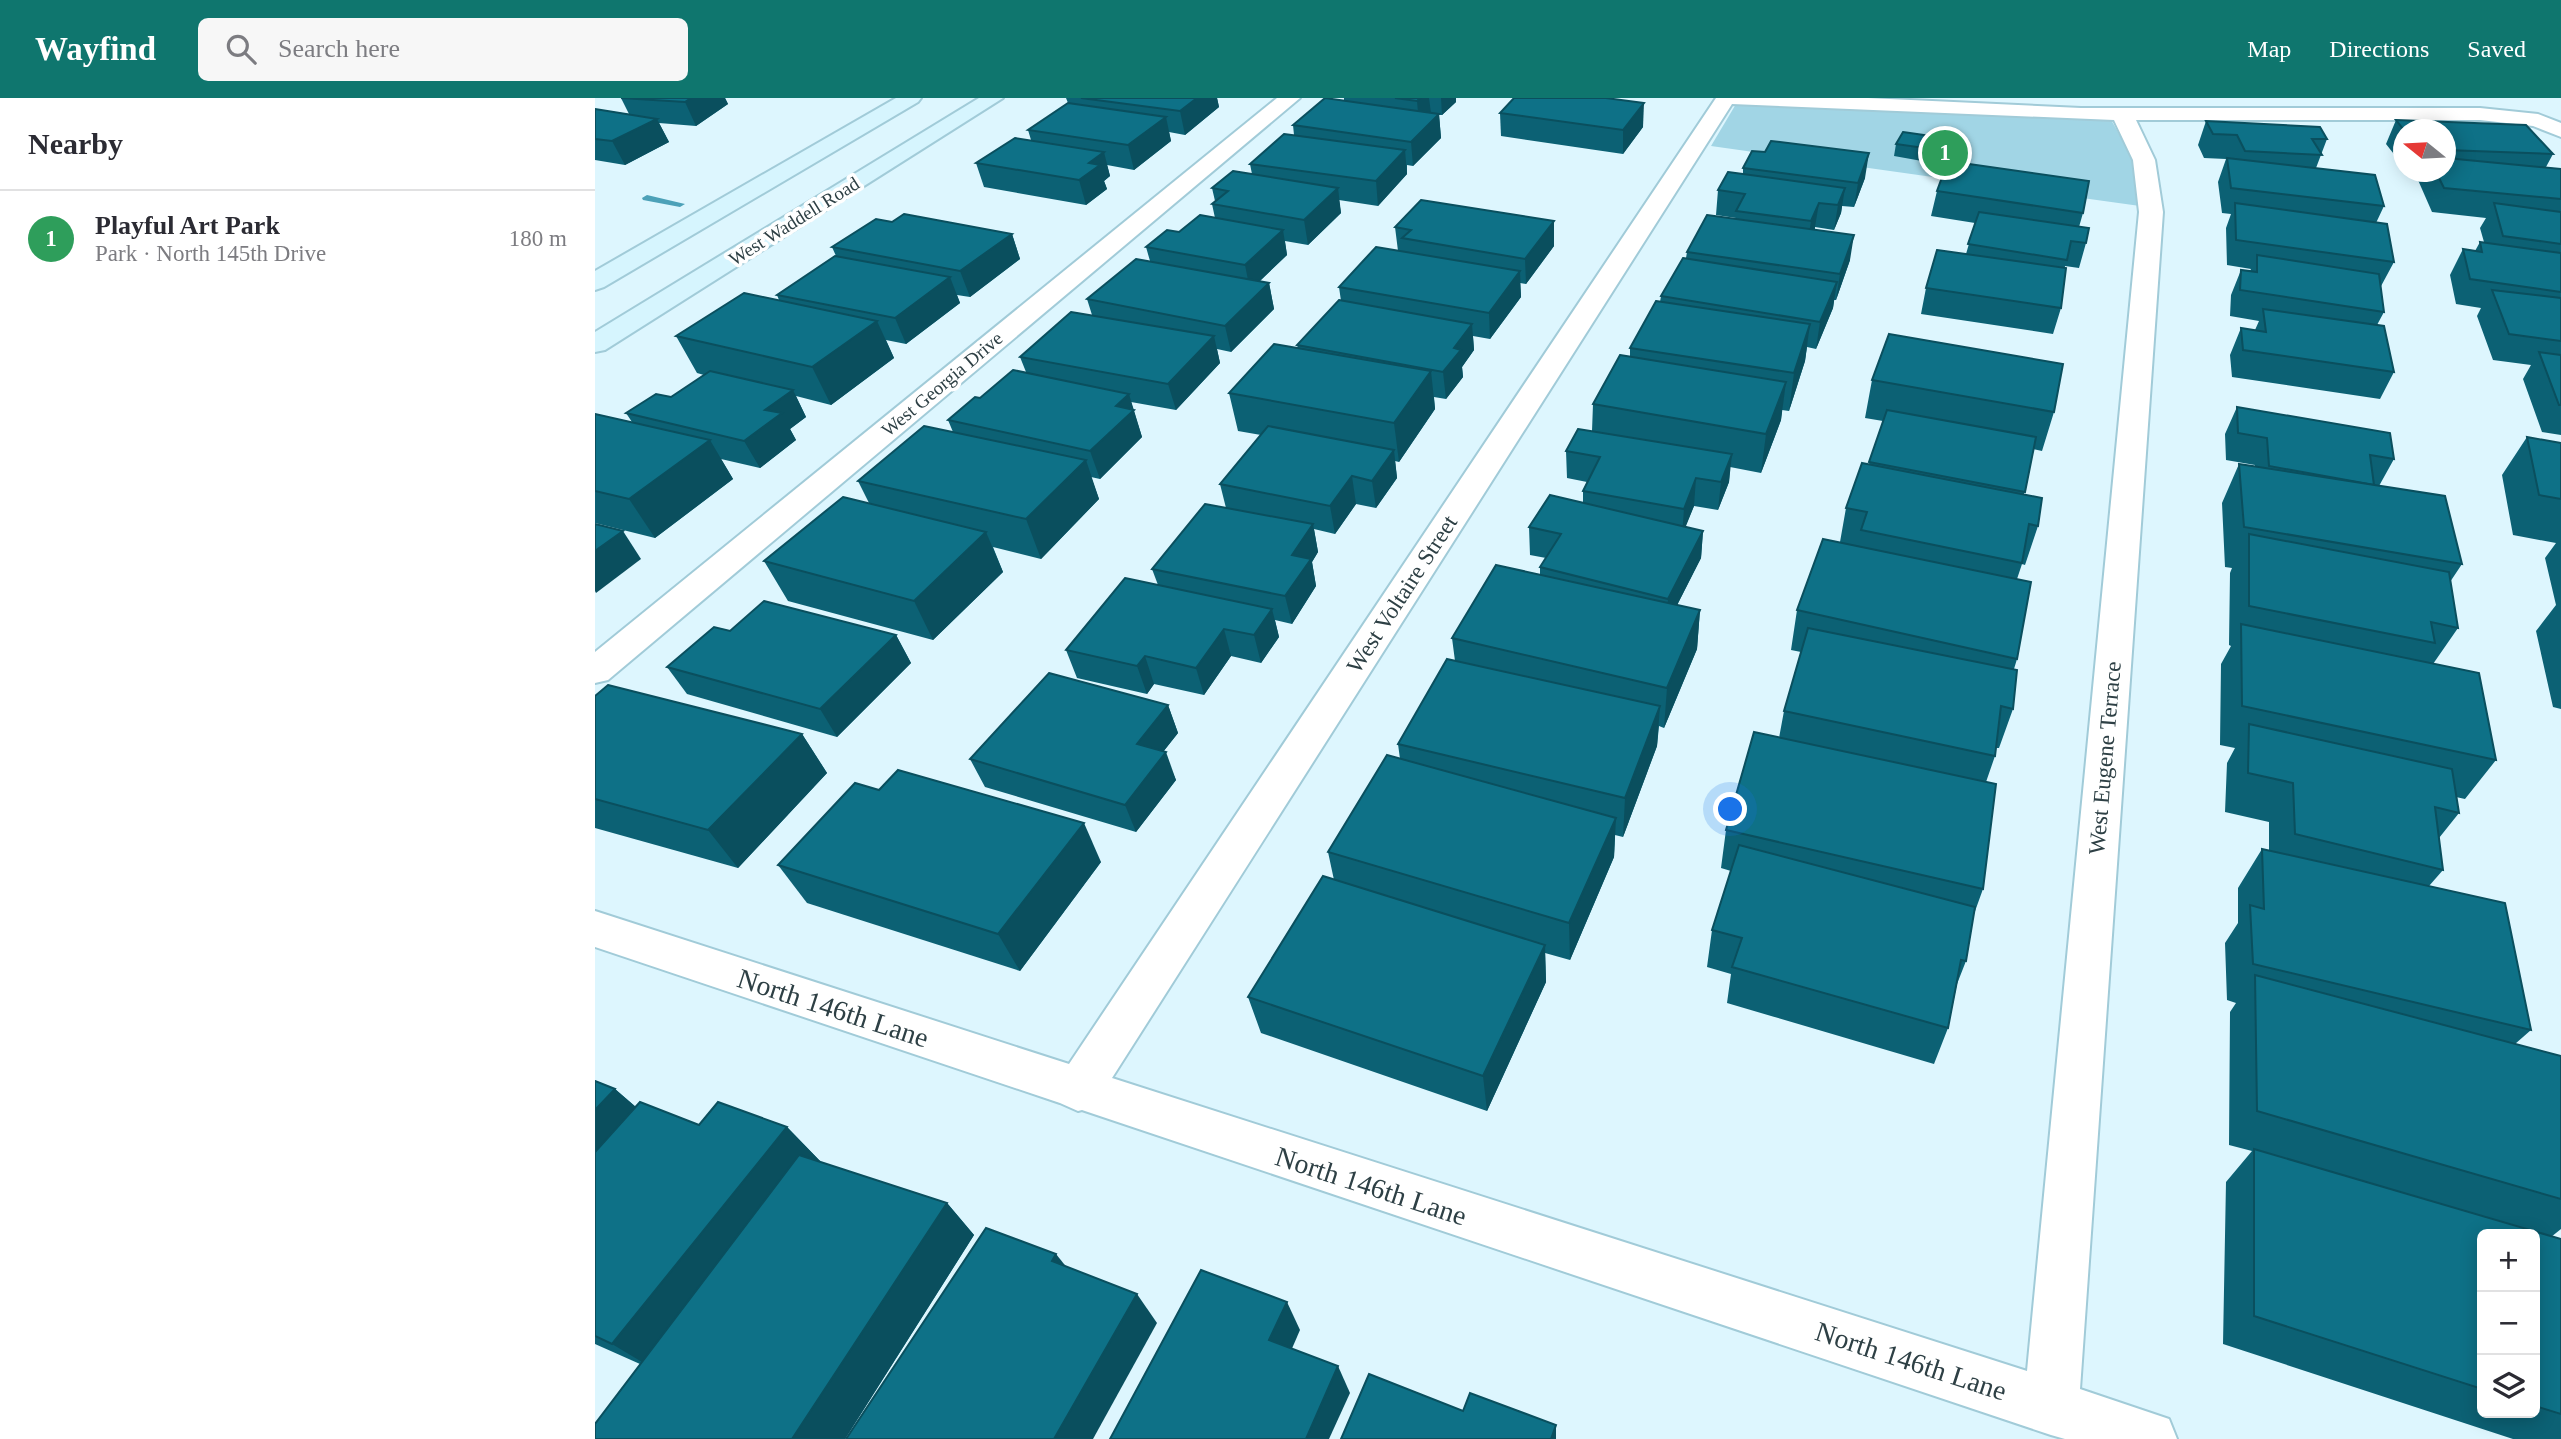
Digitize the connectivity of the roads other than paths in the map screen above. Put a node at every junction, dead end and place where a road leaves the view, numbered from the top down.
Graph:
1 (911, 98) edge
2 (993, 98) edge
3 (1290, 98) edge
4 (1726, 98) edge
5 (1733, 98) edge
6 (1954, 104) edge
7 (2122, 114) junction
8 (2561, 131) edge
9 (595, 282) edge
10 (595, 344) edge
11 (595, 671) edge
12 (595, 929) edge
13 (1078, 1090) junction
14 (2050, 1406) junction
15 (2149, 1439) edge

1 - 9 main road, West Waddell Road
2 - 10 main road, West Waddell Road
3 - 11 street, West Georgia Drive
4 - 13 street, West Voltaire Street
5 - 6 street
6 - 7 street
7 - 8 street
7 - 14 street, West Eugene Terrace
12 - 13 street, North 146th Lane
13 - 14 street, North 146th Lane
14 - 15 street, North 146th Lane

